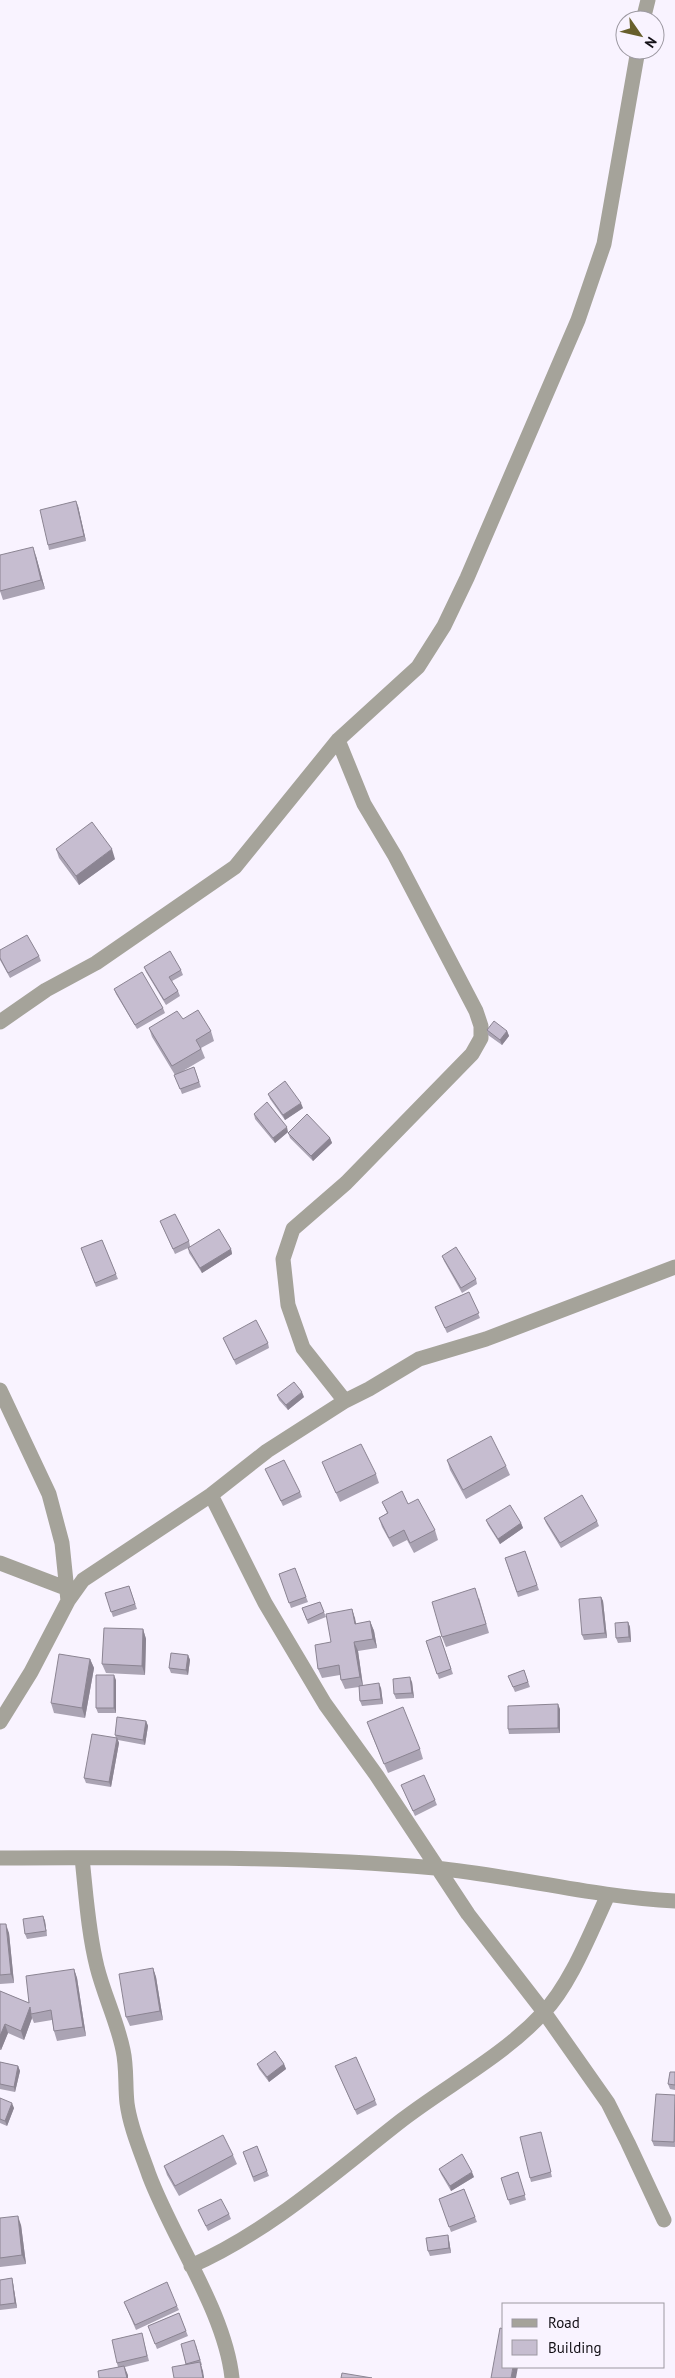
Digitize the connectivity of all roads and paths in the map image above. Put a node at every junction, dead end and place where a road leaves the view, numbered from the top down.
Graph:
1 (636, 60) edge
2 (338, 740) junction
3 (0, 1022) edge
4 (675, 1267) edge
5 (0, 1390) edge
6 (345, 1401) junction
7 (211, 1495) junction
8 (0, 1563) edge
9 (68, 1595) junction
10 (0, 1722) edge
11 (0, 1858) edge
12 (82, 1858) junction
13 (436, 1868) junction
14 (608, 1894) junction
15 (675, 1900) edge
16 (544, 2012) junction
17 (664, 2220) dead end
18 (191, 2266) junction
19 (232, 2378) edge

1 - 2 street
2 - 3 street
2 - 6 street
4 - 6 street
5 - 9 street
6 - 7 street
7 - 9 street
7 - 13 street
8 - 9 street
9 - 10 street
11 - 12 street
12 - 13 street
12 - 18 street
13 - 14 street
13 - 16 street
14 - 15 street
14 - 16 street
16 - 17 street
16 - 18 street
18 - 19 street

